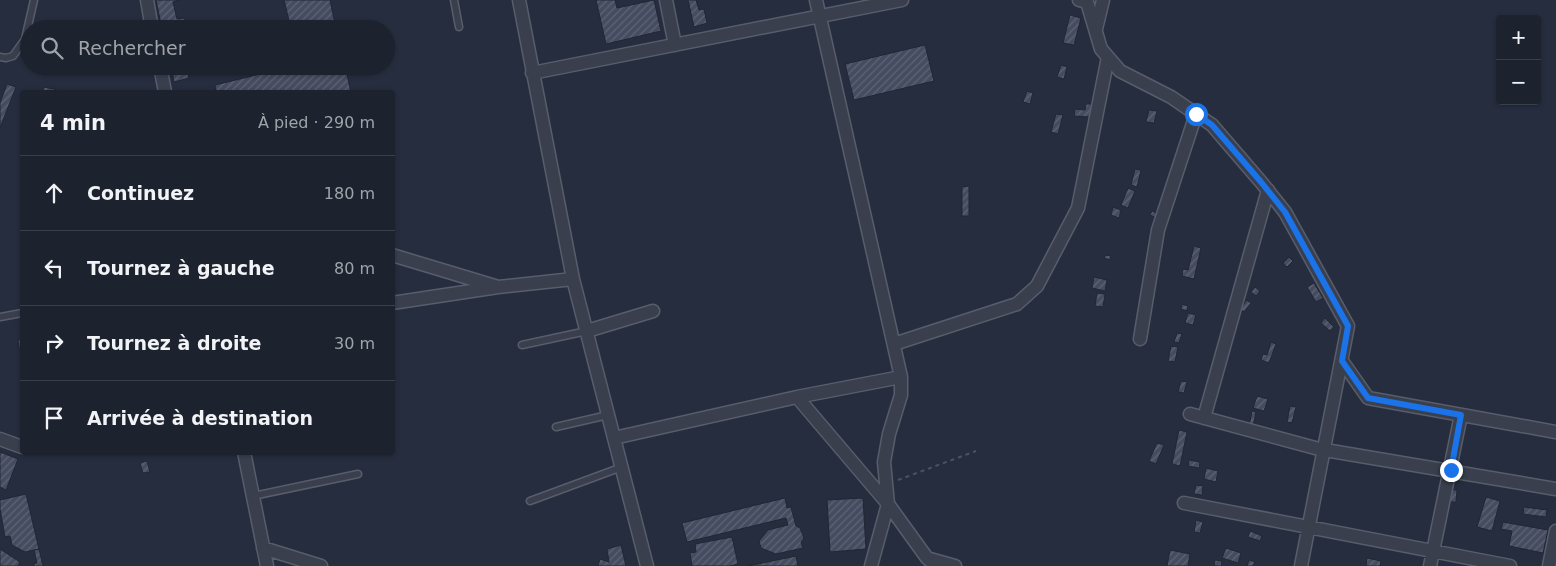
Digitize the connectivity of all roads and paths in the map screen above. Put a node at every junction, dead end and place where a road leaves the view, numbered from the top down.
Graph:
1 (34, 0) edge
2 (147, 0) edge
3 (454, 0) edge
4 (519, 0) edge
5 (666, 0) edge
6 (816, 0) edge
7 (902, 0) edge
8 (1079, 0) edge
9 (1103, 0) edge
10 (820, 16) junction
11 (29, 20) edge
12 (150, 20) edge
13 (459, 27) dead end
14 (1096, 31) junction
15 (675, 45) junction
16 (20, 46) edge
17 (0, 57) edge
18 (1108, 57) junction
19 (532, 73) junction
20 (162, 75) edge
21 (165, 90) edge
22 (1196, 114) junction
23 (1268, 190) junction
24 (395, 260) edge
25 (573, 280) junction
26 (498, 287) junction
27 (395, 303) edge
28 (653, 310) dead end
29 (20, 313) edge
30 (0, 317) edge
31 (587, 331) junction
32 (1140, 339) dead end
33 (894, 344) junction
34 (522, 345) dead end
35 (1342, 361) junction
36 (901, 377) junction
37 (797, 397) junction
38 (1190, 414) dead end
39 (608, 415) junction
40 (1461, 415) junction
41 (1204, 418) junction
42 (556, 427) dead end
43 (1556, 432) edge
44 (0, 438) edge
45 (614, 438) junction
46 (20, 446) edge
47 (1324, 450) junction
48 (976, 451) dead end
49 (245, 455) edge
50 (622, 467) junction
51 (1451, 470) junction
52 (358, 474) dead end
53 (896, 481) dead end
54 (1556, 489) edge
55 (253, 496) junction
56 (530, 501) dead end
57 (1184, 503) dead end
58 (888, 504) junction
59 (1309, 527) junction
60 (1556, 531) edge
61 (263, 548) junction
62 (1433, 551) junction
63 (932, 562) edge
64 (267, 566) edge
65 (320, 566) edge
66 (647, 566) edge
67 (872, 566) edge
68 (955, 566) edge
69 (1301, 566) edge
70 (1430, 566) edge
71 (1510, 566) edge
72 (1549, 566) edge

1 - 11 lane
2 - 12 street
3 - 13 lane
4 - 19 street
5 - 15 street
6 - 10 street
7 - 10 street
8 - 14 street
9 - 14 street
10 - 15 street
10 - 33 street
14 - 18 street
15 - 19 street
16 - 17 lane
18 - 22 street
18 - 33 street
19 - 25 street
20 - 21 street
22 - 23 street
22 - 32 street
23 - 35 street
23 - 41 street
24 - 26 street
25 - 26 street
25 - 31 street
26 - 27 street
28 - 31 street
29 - 30 lane
31 - 34 lane
31 - 39 street
33 - 36 street
35 - 40 street
35 - 47 street
36 - 37 street
36 - 58 street
37 - 45 street
37 - 58 street
38 - 41 street
39 - 42 lane
39 - 45 street
40 - 43 street
40 - 51 street
41 - 47 street
44 - 46 street
45 - 50 street
47 - 51 street
47 - 59 street
48 - 53 path
49 - 55 street
50 - 56 lane
50 - 66 street
51 - 54 street
51 - 62 street
52 - 55 lane
55 - 61 street
57 - 59 street
58 - 63 street
58 - 67 street
59 - 62 street
59 - 69 street
60 - 72 street
61 - 64 street
61 - 65 street
62 - 70 street
62 - 71 street
63 - 68 street

